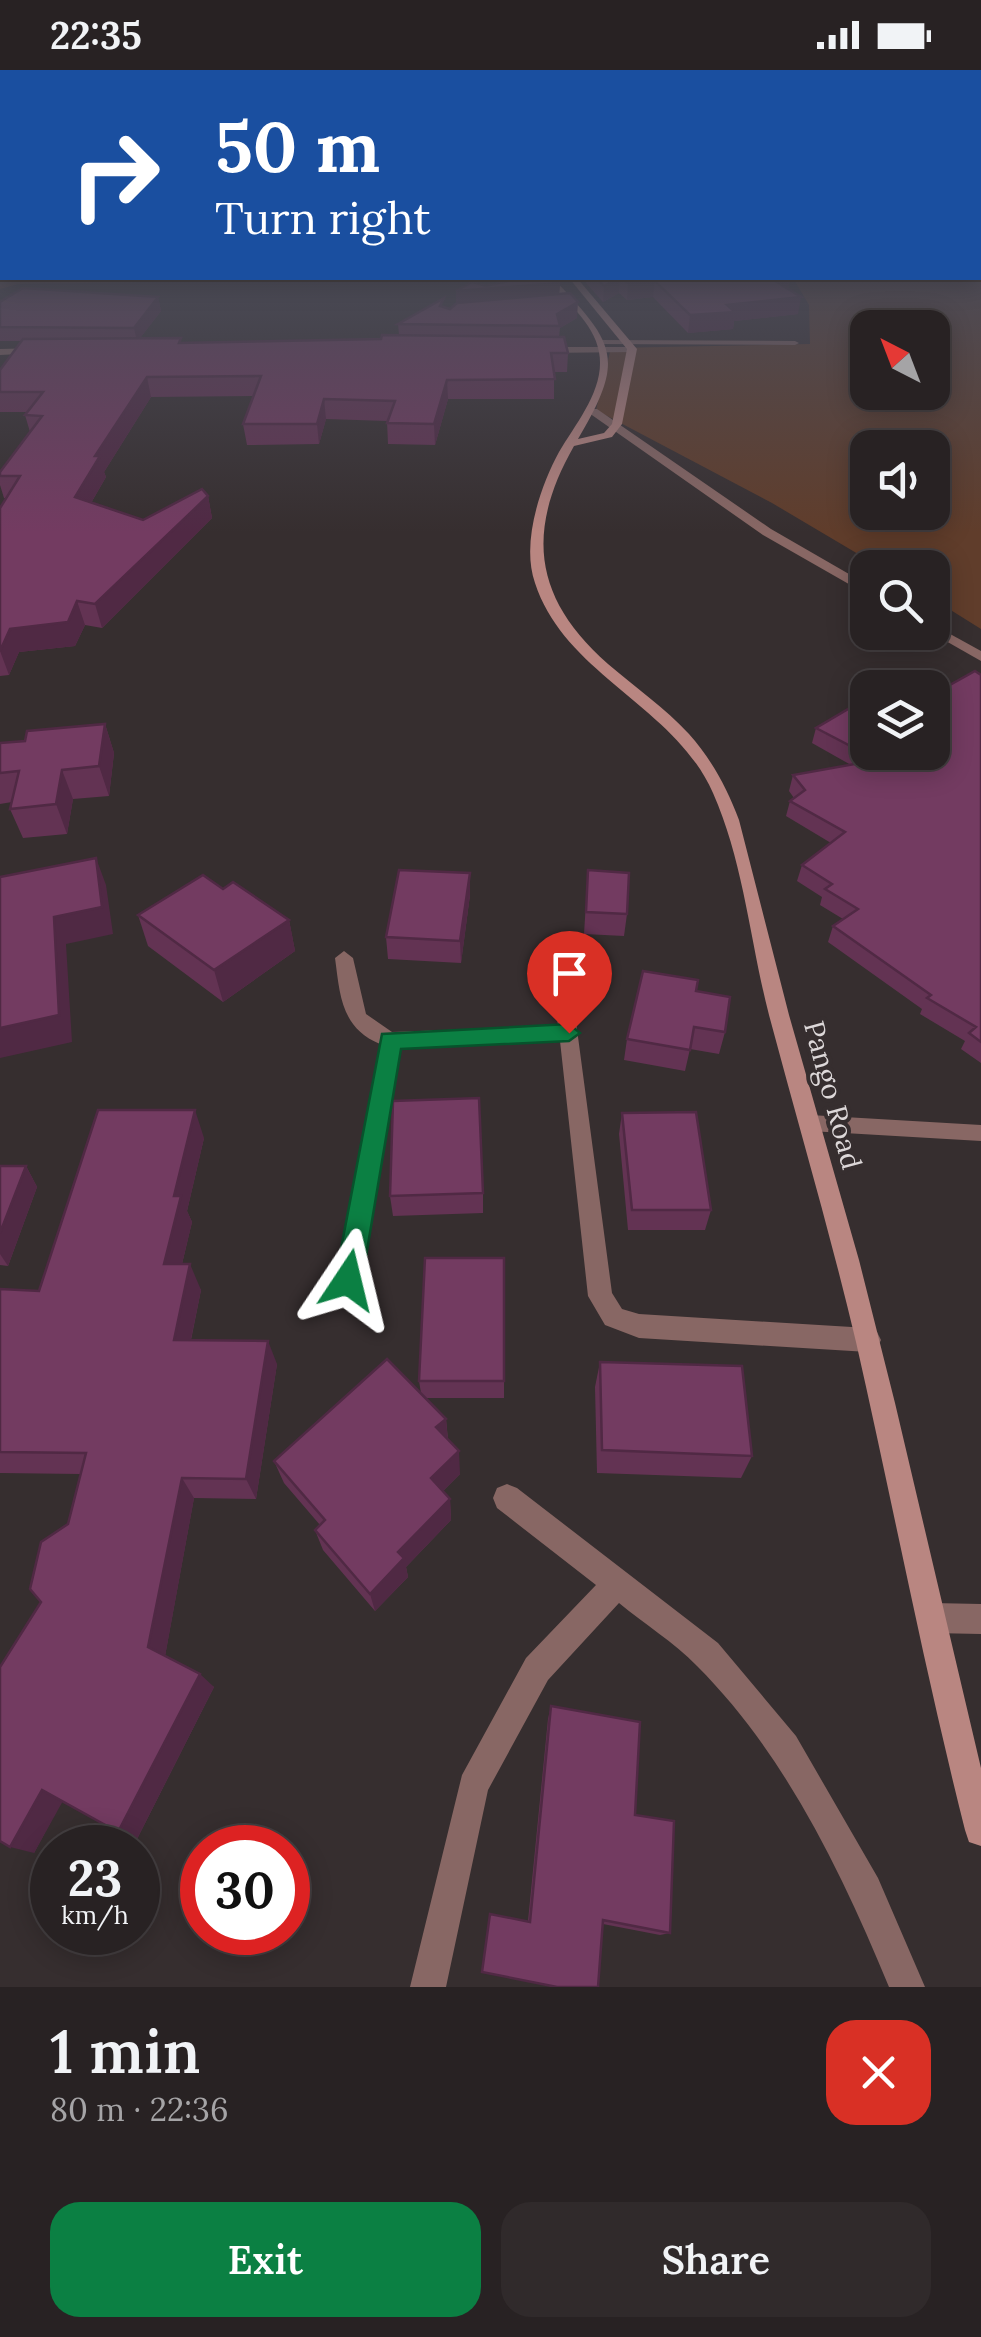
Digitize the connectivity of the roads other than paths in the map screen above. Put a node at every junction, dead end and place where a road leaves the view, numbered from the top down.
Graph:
1 (601, 353) edge
2 (631, 353) edge
3 (593, 411) junction
4 (616, 424) junction
5 (573, 443) junction
6 (850, 580) edge
7 (950, 639) edge
8 (981, 657) edge
9 (344, 958) dead end
10 (562, 974) dead end
11 (569, 1033) junction
12 (390, 1040) junction
13 (810, 1123) junction
14 (981, 1132) edge
15 (348, 1280) dead end
16 (868, 1340) junction
17 (506, 1498) dead end
18 (618, 1584) junction
19 (932, 1618) junction
20 (981, 1619) edge
21 (981, 1830) edge
22 (428, 1987) edge
23 (908, 1987) edge

1 - 3 street, Pango Road
2 - 4 street
3 - 4 street
3 - 5 street, Pango Road
4 - 5 street
4 - 6 street
5 - 13 street, Pango Road
7 - 8 street
9 - 12 street
10 - 11 street
11 - 12 street
11 - 16 street
12 - 15 street
13 - 14 lane
13 - 16 street, Pango Road
16 - 19 street, Pango Road
17 - 18 street
18 - 22 street
18 - 23 street
19 - 20 street
19 - 21 street, Pango Road

